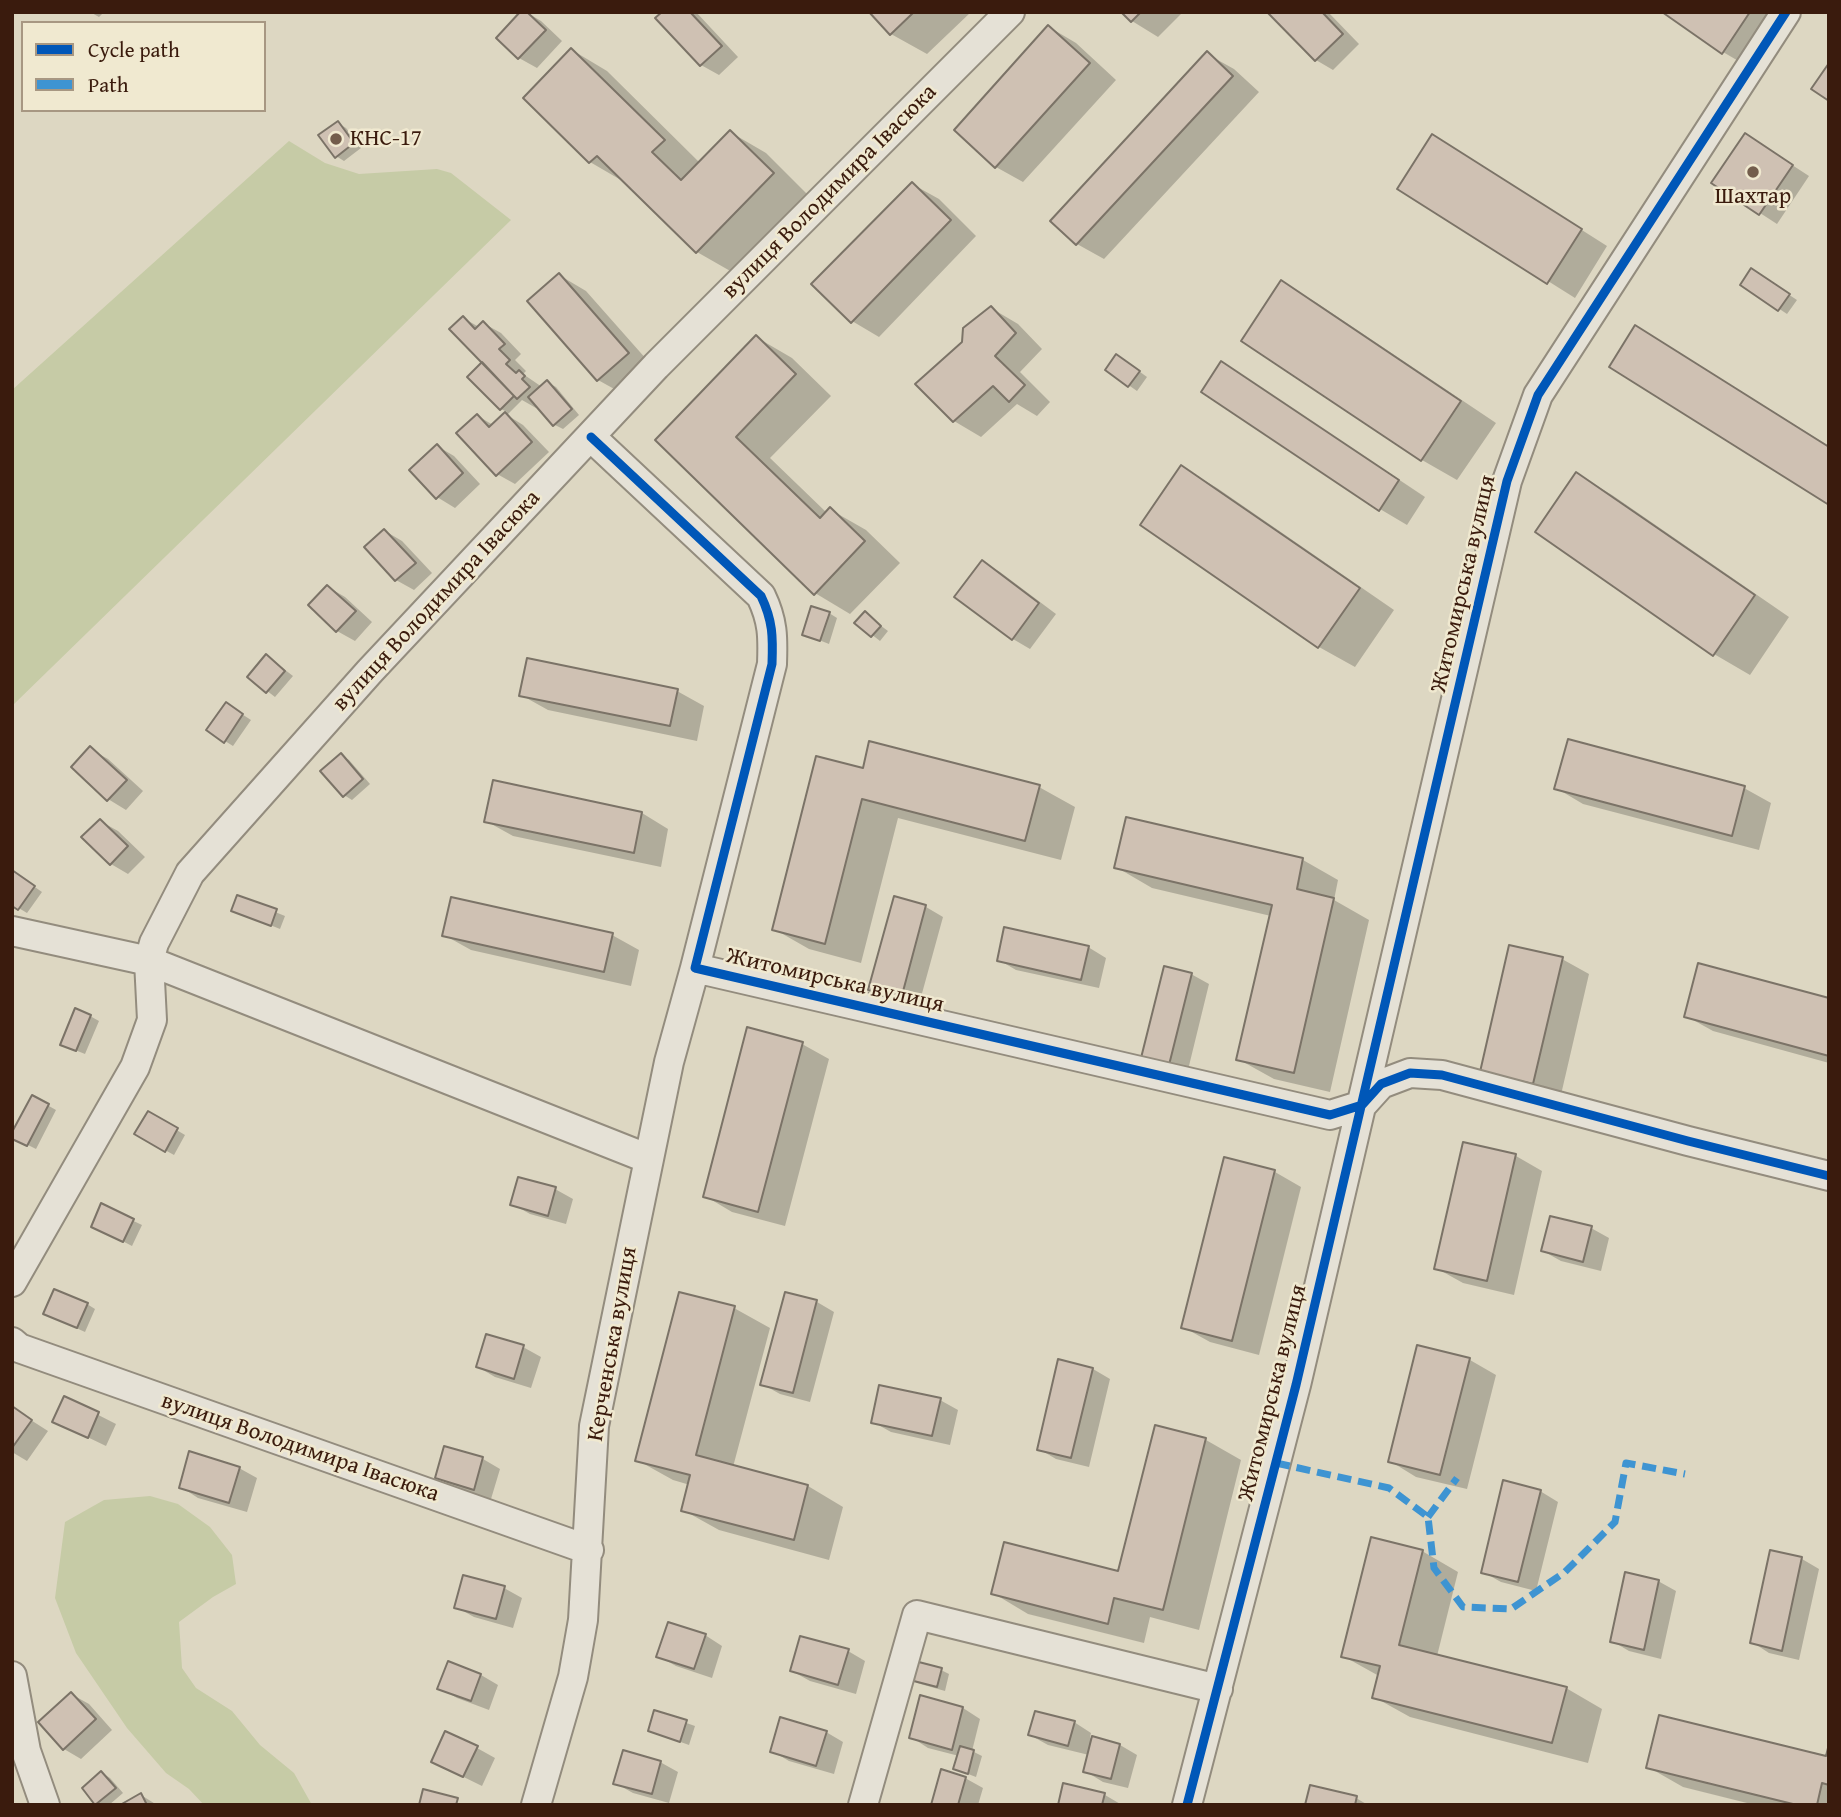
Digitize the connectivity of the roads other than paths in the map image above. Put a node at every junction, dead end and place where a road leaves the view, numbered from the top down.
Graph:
1 (1010, 12) edge
2 (1786, 12) edge
3 (591, 437) junction
4 (12, 931) edge
5 (149, 961) junction
6 (695, 968) junction
7 (1362, 1105) junction
8 (649, 1159) junction
9 (1829, 1175) edge
10 (12, 1282) edge
11 (14, 1350) edge
12 (589, 1550) junction
13 (12, 1676) edge
14 (1218, 1689) junction
15 (44, 1805) edge
16 (537, 1805) edge
17 (863, 1805) edge
18 (1187, 1805) edge

1 - 3 street, вулиця Володимира Івасюка
2 - 7 street, Житомирська вулиця
3 - 5 street, вулиця Володимира Івасюка
3 - 6 street, Житомирська вулиця
4 - 5 street
5 - 8 street
5 - 10 street, вулиця Володимира Івасюка
6 - 7 street, Житомирська вулиця
6 - 8 street, Керченська вулиця
7 - 9 street, Житомирська вулиця
7 - 14 street, Житомирська вулиця
8 - 12 street, Керченська вулиця
11 - 12 street, вулиця Володимира Івасюка
12 - 16 street, Керченська вулиця
13 - 15 street
14 - 17 street
14 - 18 street, Житомирська вулиця

